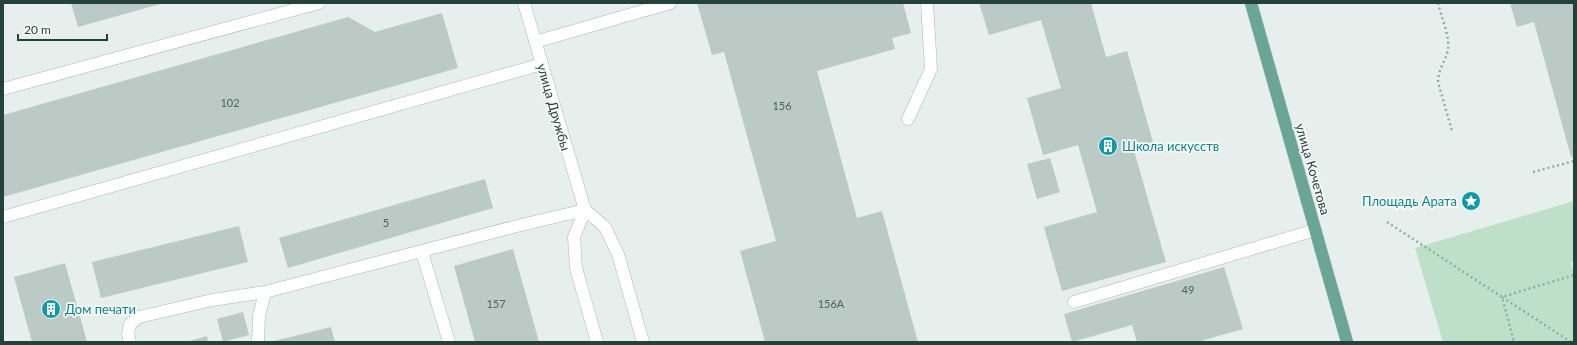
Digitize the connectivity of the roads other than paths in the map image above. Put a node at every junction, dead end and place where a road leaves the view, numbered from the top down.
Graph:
1 (318, 3) edge
2 (524, 3) edge
3 (670, 3) edge
4 (927, 3) edge
5 (1251, 3) edge
6 (536, 42) junction
7 (542, 64) junction
8 (3, 90) edge
9 (908, 119) dead end
10 (584, 210) junction
11 (3, 216) edge
12 (1316, 230) junction
13 (422, 252) junction
14 (265, 292) junction
15 (1074, 302) dead end
16 (130, 342) edge
17 (258, 342) edge
18 (449, 342) edge
19 (596, 342) edge
20 (643, 342) edge
21 (1347, 342) edge

1 - 8 street
2 - 6 street, улица Дружбы
3 - 6 street
4 - 9 street
5 - 12 main road, улица Кочетова
6 - 7 street, улица Дружбы
7 - 10 street, улица Дружбы
7 - 11 street
10 - 13 street
10 - 19 street
10 - 20 street
12 - 15 street
12 - 21 main road, улица Кочетова
13 - 14 street
13 - 18 street
14 - 16 street
14 - 17 street

